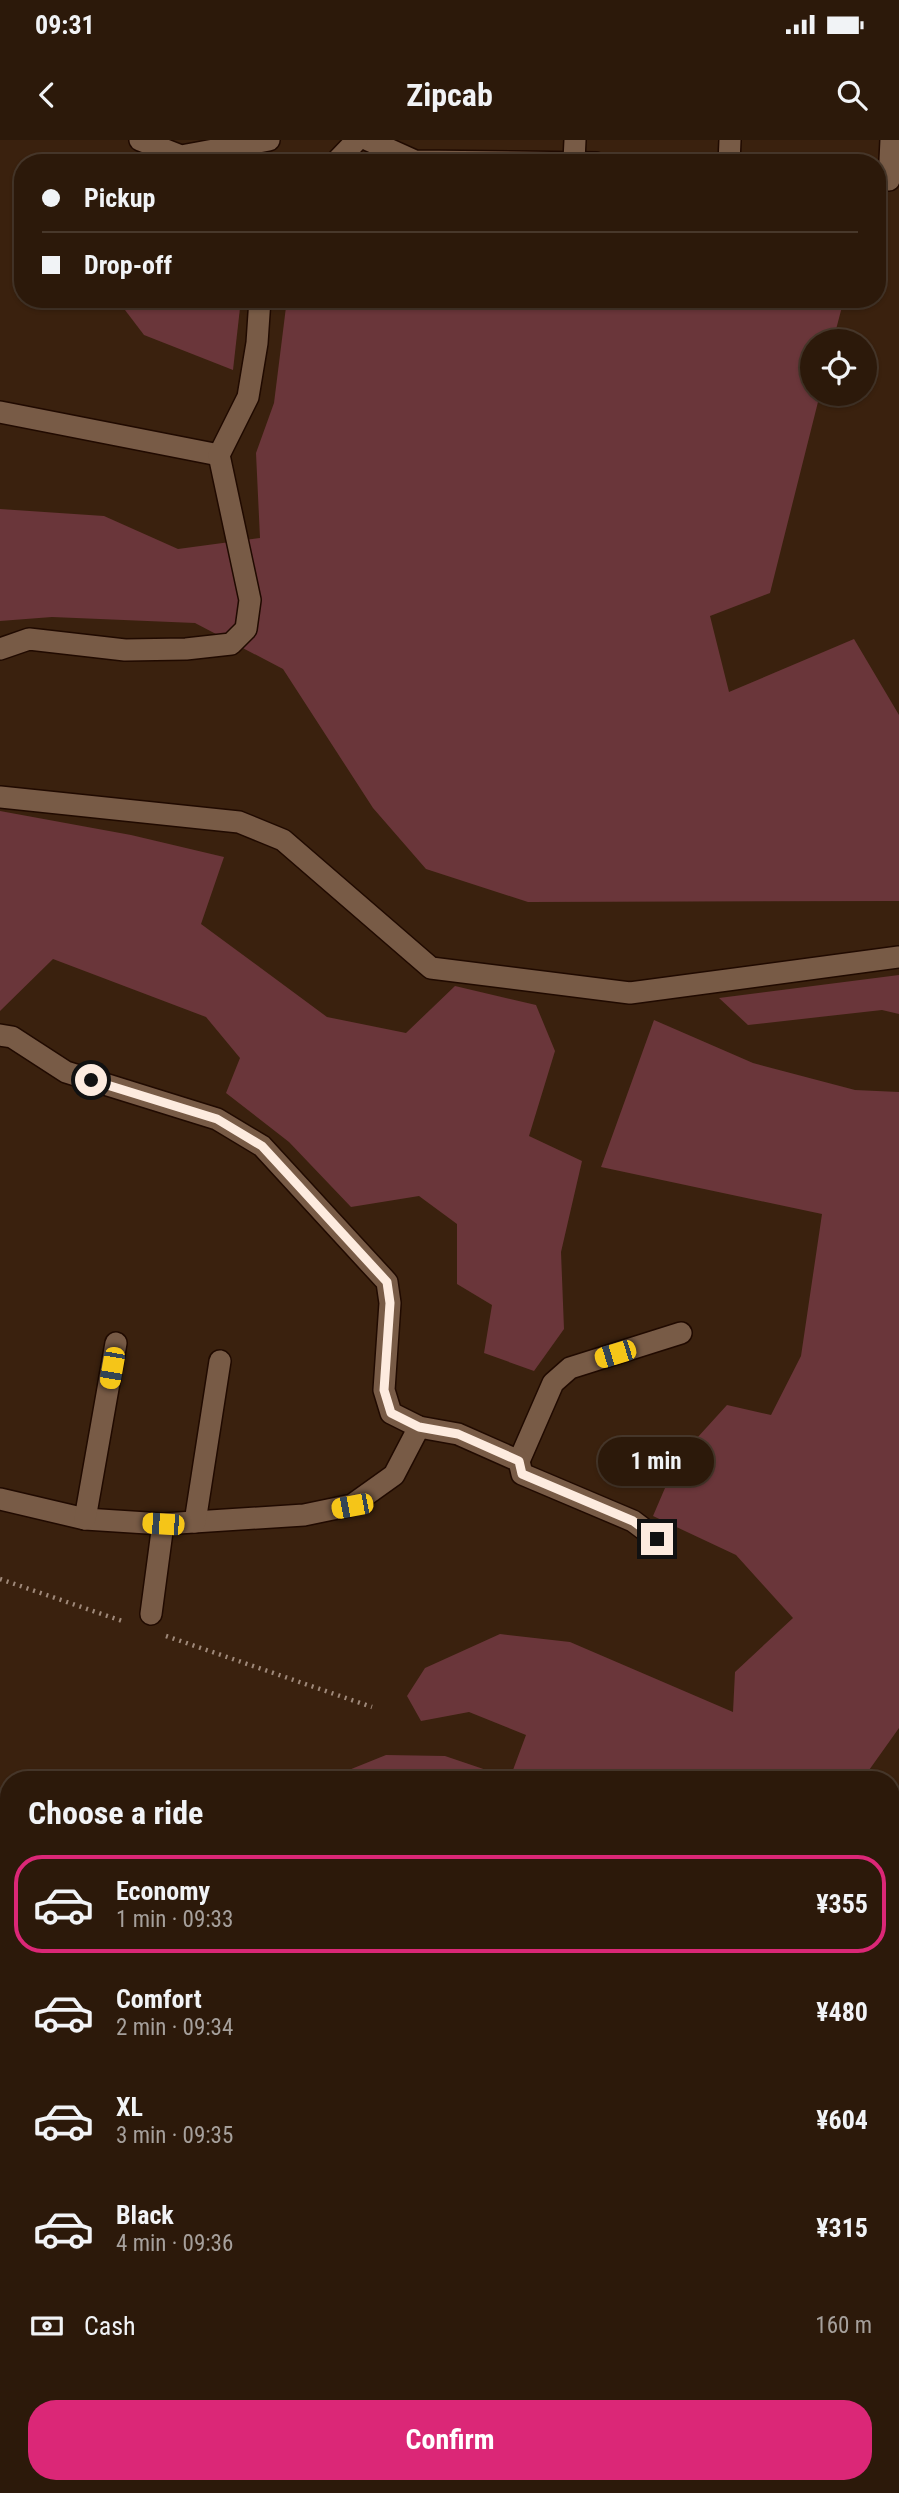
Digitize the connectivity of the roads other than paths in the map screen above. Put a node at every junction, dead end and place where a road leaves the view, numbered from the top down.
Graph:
1 (140, 140) edge
2 (269, 140) edge
3 (357, 140) edge
4 (368, 140) edge
5 (891, 140) edge
6 (176, 154) edge
7 (192, 154) edge
8 (344, 154) edge
9 (399, 154) edge
10 (888, 180) edge
11 (259, 308) edge
12 (0, 412) edge
13 (219, 455) junction
14 (0, 649) edge
15 (0, 797) edge
16 (899, 957) edge
17 (0, 1035) edge
18 (681, 1333) dead end
19 (116, 1343) dead end
20 (220, 1361) dead end
21 (419, 1427) junction
22 (519, 1461) junction
23 (0, 1499) edge
24 (85, 1519) junction
25 (195, 1522) junction
26 (163, 1524) junction
27 (657, 1539) dead end
28 (153, 1623) road end

1 - 6 street
2 - 7 street
3 - 8 street
4 - 9 street
5 - 10 street
11 - 13 street
12 - 13 street
13 - 14 street
15 - 16 street
17 - 21 street
18 - 22 street
19 - 24 street
20 - 25 street
21 - 22 street
21 - 25 street
22 - 27 street
23 - 24 street
24 - 26 street
25 - 26 street
26 - 28 street

